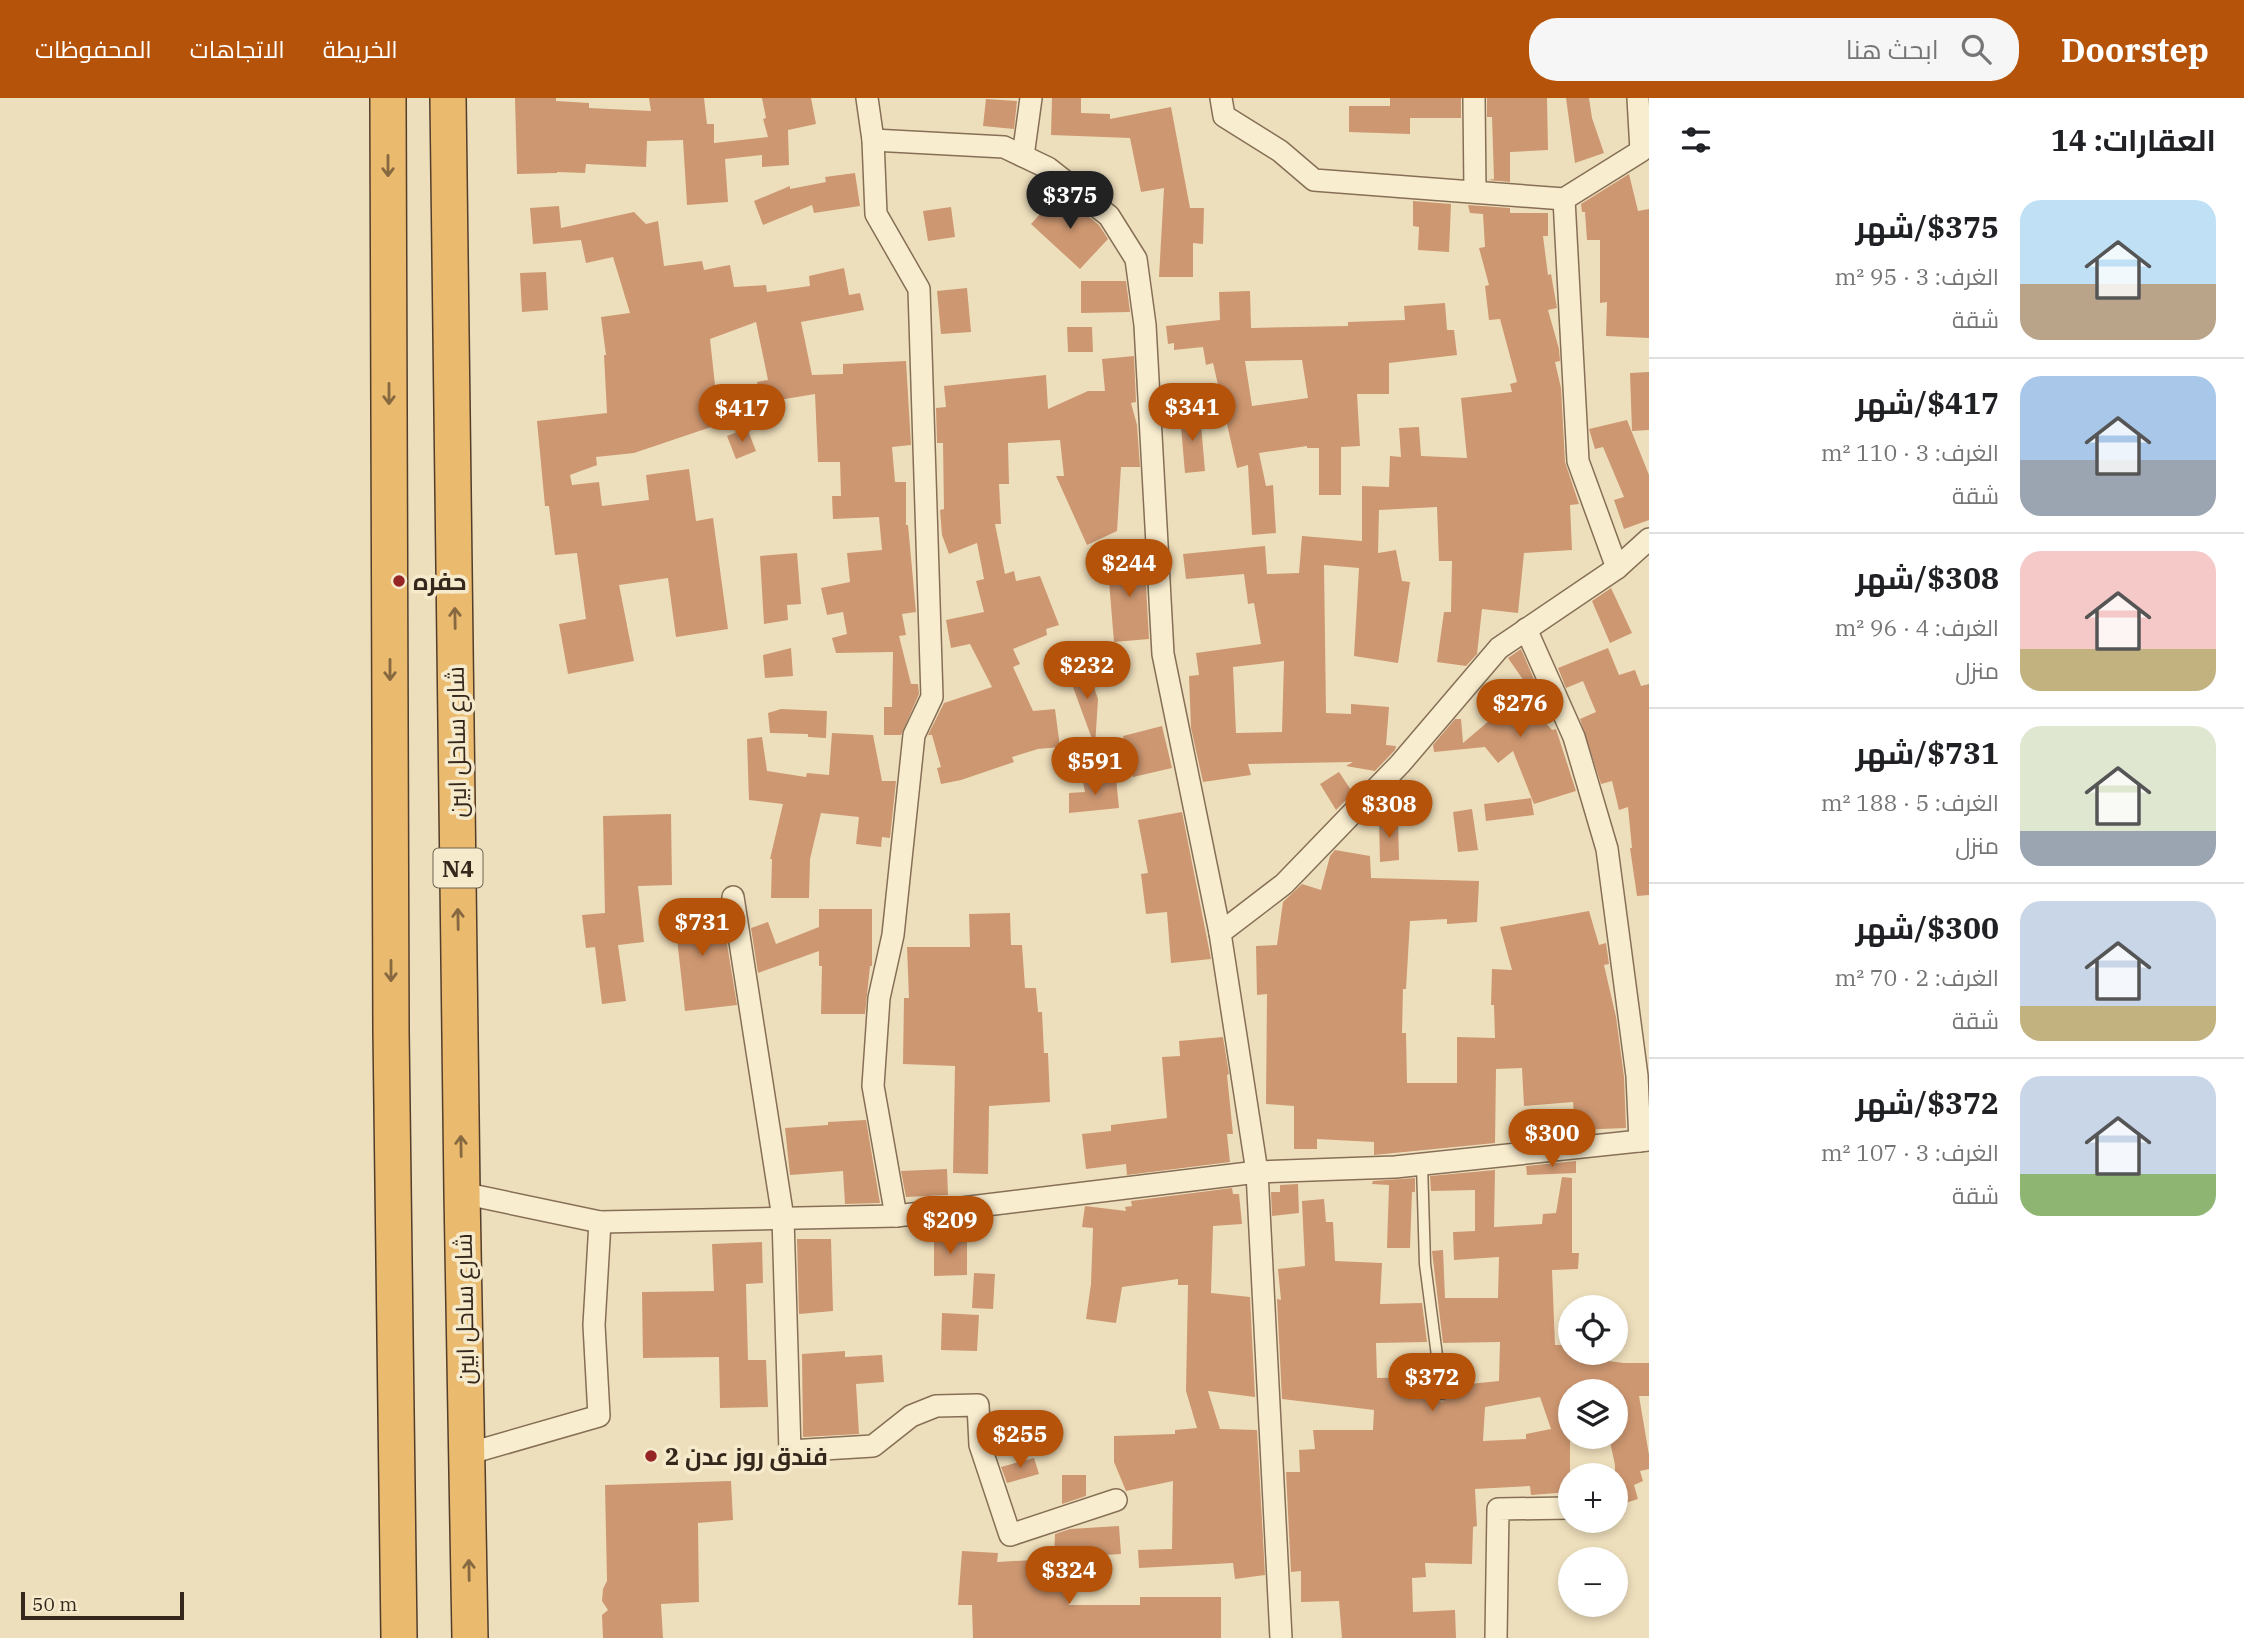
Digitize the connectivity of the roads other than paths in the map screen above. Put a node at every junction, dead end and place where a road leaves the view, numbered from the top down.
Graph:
1 (388, 98) edge
2 (448, 98) edge
3 (867, 98) edge
4 (1031, 98) edge
5 (1221, 98) edge
6 (1474, 98) edge
7 (1638, 98) edge
8 (873, 140) junction
9 (1023, 156) junction
10 (1475, 192) junction
11 (1564, 199) junction
12 (1649, 539) edge
13 (1616, 568) junction
14 (1526, 629) junction
15 (733, 897) dead end
16 (1220, 933) junction
17 (1645, 1140) edge
18 (1422, 1164) junction
19 (1257, 1172) junction
20 (462, 1193) junction
21 (896, 1216) junction
22 (783, 1218) junction
23 (600, 1222) junction
24 (1442, 1394) dead end
25 (467, 1454) junction
26 (1115, 1500) dead end
27 (1558, 1508) edge
28 (399, 1638) edge
29 (470, 1638) edge
30 (1281, 1638) edge
31 (1496, 1638) edge

1 -> 28 highway
20 -> 2 highway, شارع ساحل ابين / N4
3 - 8 street
4 - 9 street
5 - 10 street
6 - 10 street
7 - 11 street
8 - 9 street
8 - 21 street
9 - 16 street
10 - 11 street
11 - 13 street
12 - 13 street
13 - 14 street
14 - 16 street
14 - 17 street
15 - 22 street
16 - 19 street
17 - 18 street
18 - 19 street
18 - 24 lane
19 - 21 street
19 - 30 street
20 - 23 street
20 - 25 highway, شارع ساحل ابين / N4
21 - 22 street
22 - 23 street
22 - 26 street
23 - 25 street
29 -> 25 highway, شارع ساحل ابين / N4
27 - 31 street

